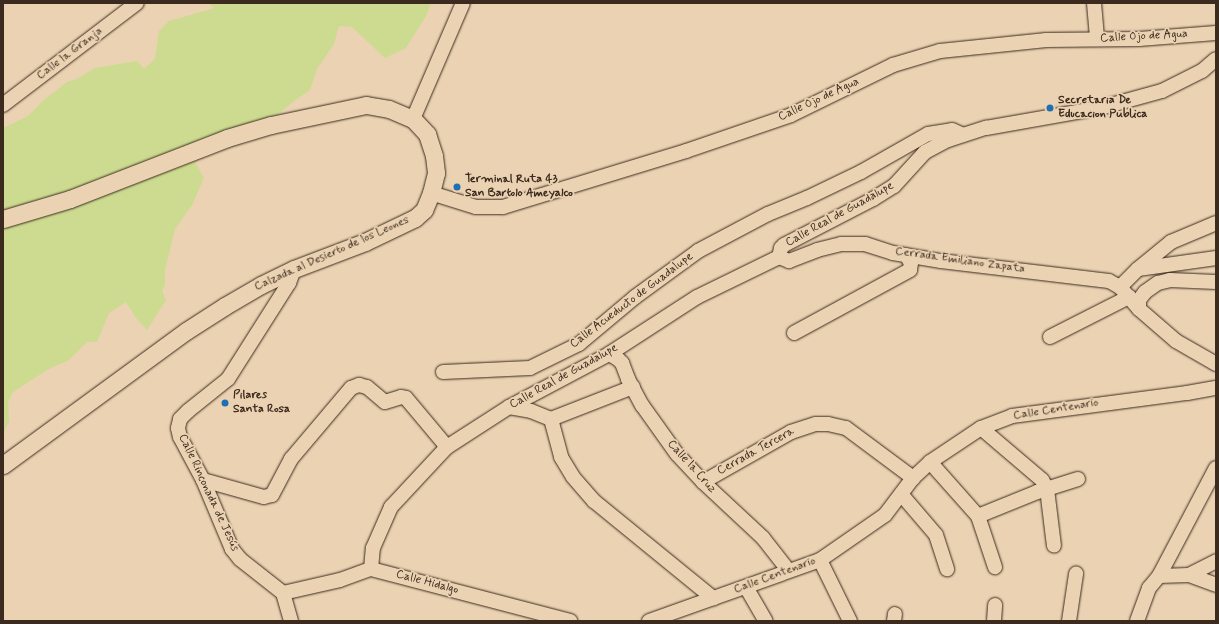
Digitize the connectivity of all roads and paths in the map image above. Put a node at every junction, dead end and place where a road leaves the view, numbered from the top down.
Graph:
1 (137, 3) edge
2 (463, 3) edge
3 (1094, 3) edge
4 (1216, 33) edge
5 (1097, 39) junction
6 (1216, 59) edge
7 (3, 105) edge
8 (414, 119) junction
9 (963, 135) junction
10 (431, 193) junction
11 (3, 219) edge
12 (1216, 223) edge
13 (906, 255) junction
14 (779, 257) junction
15 (1216, 258) edge
16 (294, 269) junction
17 (1138, 269) junction
18 (1216, 282) edge
19 (1124, 292) junction
20 (1139, 308) junction
21 (794, 333) dead end
22 (1050, 337) dead end
23 (609, 354) junction
24 (1216, 364) edge
25 (443, 372) dead end
26 (633, 387) junction
27 (1216, 388) edge
28 (509, 407) junction
29 (551, 419) junction
30 (981, 428) junction
31 (447, 447) junction
32 (930, 462) junction
33 (3, 465) edge
34 (1216, 468) edge
35 (913, 478) junction
36 (1078, 479) dead end
37 (203, 480) junction
38 (703, 482) junction
39 (1047, 489) junction
40 (901, 494) junction
41 (978, 516) junction
42 (1054, 546) dead end
43 (820, 560) junction
44 (1216, 561) edge
45 (995, 567) dead end
46 (371, 569) junction
47 (947, 569) dead end
48 (788, 570) junction
49 (1076, 574) dead end
50 (1189, 575) junction
51 (1159, 576) junction
52 (1216, 585) edge
53 (746, 587) junction
54 (283, 593) junction
55 (713, 598) junction
56 (995, 604) dead end
57 (291, 621) edge
58 (570, 621) edge
59 (649, 621) edge
60 (766, 621) edge
61 (850, 621) edge
62 (994, 621) edge
63 (1068, 621) edge
64 (1137, 621) edge

1 - 7 street, Calle la Granja
2 - 8 street
3 - 5 street
4 - 5 street, Calle Ojo de Agua
5 - 10 street, Calle Ojo de Agua
6 - 9 street, Calle Real de Guadalupe
8 - 10 street, Calzada al Desierto de los Leones
8 - 11 street, Calzada al Desierto de los Leones
9 - 14 street, Calle Real de Guadalupe
9 - 25 street, Calle Acueducto de Guadalupe
10 - 16 street, Calzada al Desierto de los Leones
12 - 17 street
13 - 14 street, Cerrada Emiliano Zapata
13 - 19 street, Cerrada Emiliano Zapata
13 - 21 street
14 - 23 street, Calle Real de Guadalupe
15 - 17 street
16 - 33 street, Calzada al Desierto de los Leones
16 - 37 street, Calle Rinconada de Jesús
17 - 19 street
18 - 20 street
19 - 20 street, Cerrada Emiliano Zapata
19 - 22 street
20 - 24 street, Cerrada Emiliano Zapata
23 - 26 street, Calle la Cruz
23 - 28 street, Calle Real de Guadalupe
26 - 29 street
26 - 38 street, Calle la Cruz
27 - 30 street, Calle Centenario
28 - 29 street
28 - 31 street, Calle Real de Guadalupe
29 - 55 street
30 - 32 street, Calle Centenario
30 - 39 street
31 - 37 street
31 - 46 street, Calle Real de Guadalupe
32 - 35 street, Calle Centenario
32 - 41 street
34 - 51 street
35 - 38 street, Cerrada Tercera
35 - 40 street, Calle Centenario
36 - 39 street
37 - 54 street, Calle Rinconada de Jesús
38 - 48 street, Calle la Cruz
39 - 41 street
39 - 42 street
40 - 43 street, Calle Centenario
40 - 47 street
41 - 45 street
43 - 48 street, Calle Centenario
43 - 61 street
44 - 50 street
46 - 54 street
46 - 58 street, Calle Hidalgo
48 - 53 street, Calle Centenario
49 - 63 street
50 - 51 street
50 - 52 street
51 - 64 street
53 - 55 street, Calle Centenario
53 - 60 street
54 - 57 street
55 - 59 street, Calle Centenario
56 - 62 street

